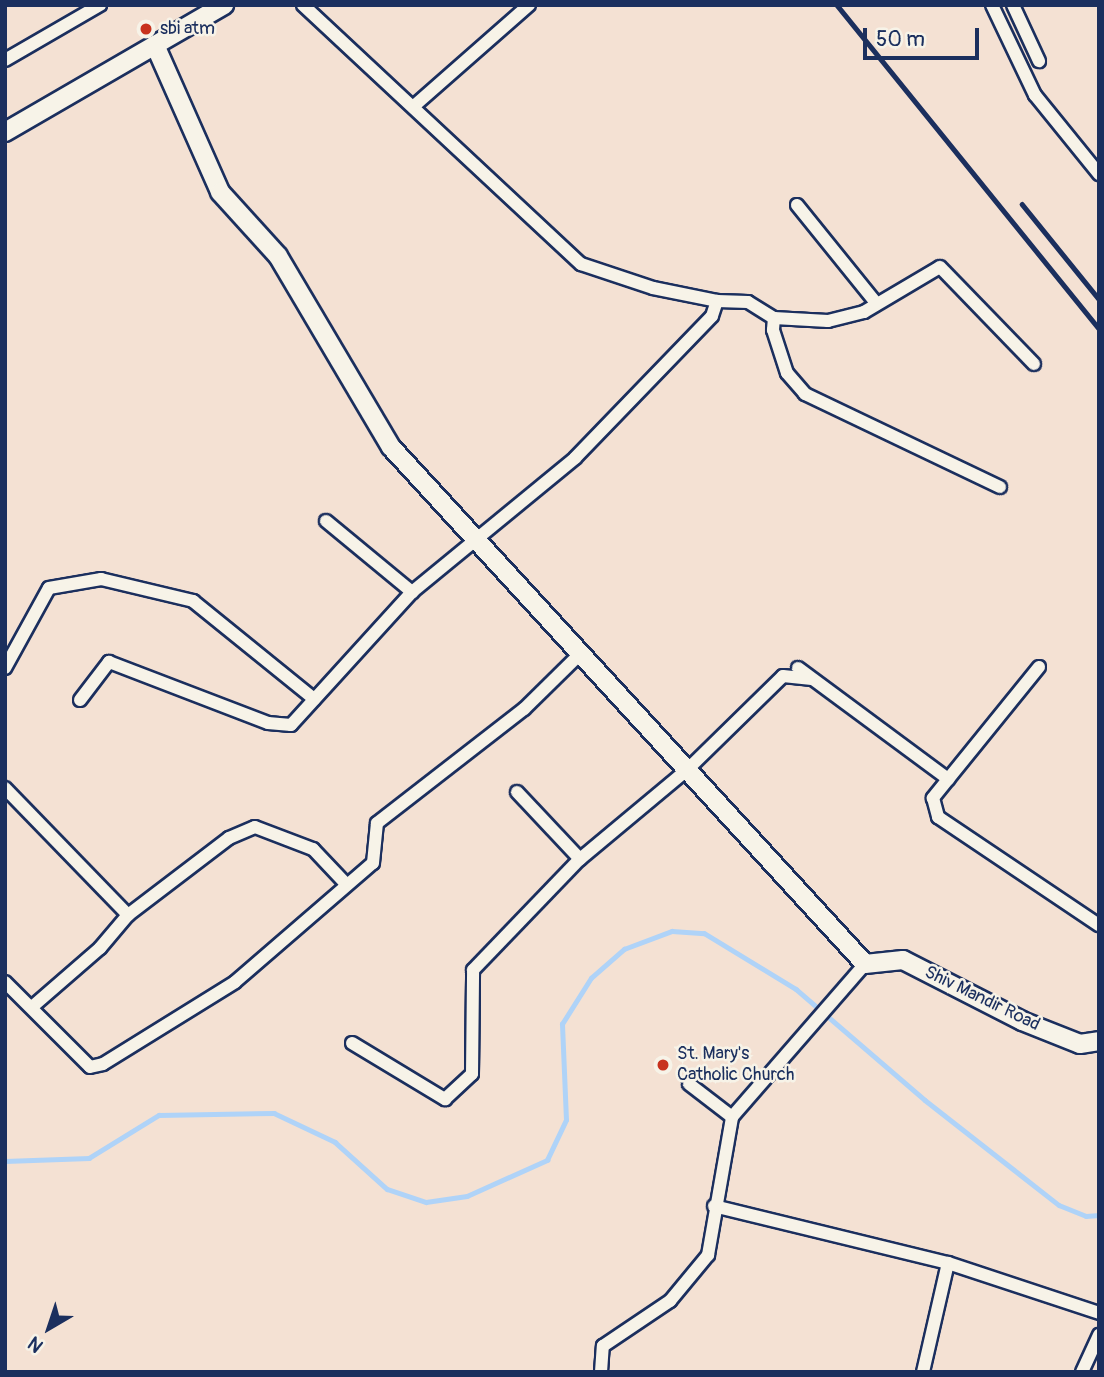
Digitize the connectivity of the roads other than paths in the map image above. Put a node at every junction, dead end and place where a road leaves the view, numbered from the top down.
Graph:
1 (100, 5) edge
2 (224, 5) edge
3 (303, 5) edge
4 (529, 5) edge
5 (992, 5) edge
6 (1013, 5) edge
7 (155, 45) junction
8 (5, 60) edge
9 (1039, 61) dead end
10 (414, 106) junction
11 (5, 132) edge
12 (1099, 174) edge
13 (797, 205) dead end
14 (717, 301) junction
15 (876, 303) junction
16 (774, 318) junction
17 (1034, 364) dead end
18 (1000, 487) dead end
19 (326, 521) dead end
20 (474, 537) junction
21 (412, 592) junction
22 (580, 654) junction
23 (1039, 667) dead end
24 (5, 668) edge
25 (798, 668) dead end
26 (812, 679) junction
27 (314, 699) junction
28 (80, 700) dead end
29 (687, 770) junction
30 (948, 779) junction
31 (5, 788) edge
32 (517, 792) dead end
33 (580, 859) junction
34 (345, 883) junction
35 (128, 915) junction
36 (1099, 925) edge
37 (865, 964) junction
38 (5, 982) edge
39 (32, 1007) junction
40 (1099, 1041) edge
41 (352, 1043) dead end
42 (689, 1084) dead end
43 (732, 1117) junction
44 (714, 1206) junction
45 (948, 1263) junction
46 (1099, 1313) edge
47 (1099, 1335) edge
48 (601, 1372) edge
49 (923, 1372) edge
50 (1082, 1372) edge

1 - 8 street
2 - 7 street
3 - 10 street
4 - 10 street
5 - 12 street
6 - 9 street
7 - 11 street
7 - 20 street
10 - 14 street
13 - 15 street
14 - 16 street
14 - 20 street
15 - 16 street
15 - 17 street
16 - 18 street
19 - 21 street
20 - 21 street
20 - 22 street
21 - 27 street
22 - 29 street
22 - 34 street
23 - 30 street
24 - 27 street
25 - 26 street
26 - 29 street
26 - 30 street
27 - 28 street
29 - 33 street
29 - 37 street
30 - 36 street
31 - 35 street
32 - 33 street
33 - 41 street
34 - 35 street
34 - 39 street
35 - 39 street
37 - 40 street, Shiv Mandir Road
37 - 43 street
38 - 39 street
42 - 43 street
43 - 44 street
44 - 45 street
44 - 48 street
45 - 46 street
45 - 49 street
47 - 50 street

